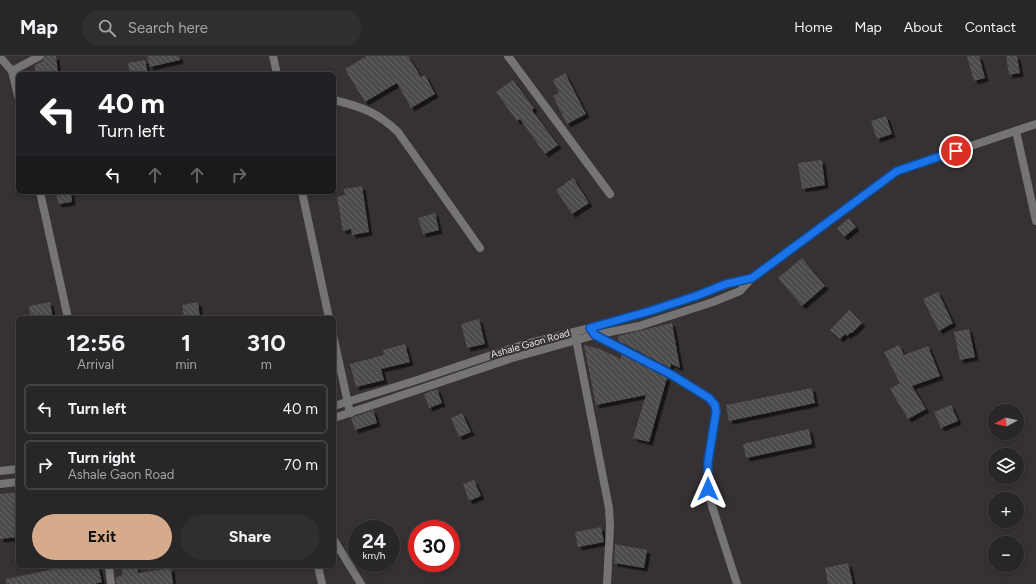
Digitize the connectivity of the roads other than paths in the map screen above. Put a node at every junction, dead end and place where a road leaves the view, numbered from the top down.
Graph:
1 (40, 56) edge
2 (273, 56) edge
3 (508, 56) edge
4 (0, 57) edge
5 (12, 71) junction
6 (276, 72) edge
7 (16, 88) edge
8 (336, 101) edge
9 (1034, 126) edge
10 (1016, 131) junction
11 (40, 194) edge
12 (302, 194) edge
13 (610, 194) dead end
14 (1036, 221) edge
15 (480, 248) dead end
16 (752, 278) junction
17 (68, 316) edge
18 (330, 316) edge
19 (592, 332) junction
20 (575, 336) junction
21 (336, 348) edge
22 (348, 402) junction
23 (336, 405) edge
24 (350, 413) junction
25 (336, 417) edge
26 (16, 469) edge
27 (0, 471) edge
28 (16, 482) edge
29 (0, 484) edge
30 (336, 543) edge
31 (109, 568) edge
32 (318, 568) edge
33 (111, 584) edge
34 (322, 584) edge
35 (361, 584) edge
36 (607, 584) edge
37 (737, 584) edge

1 - 5 street
2 - 6 street
3 - 13 street
4 - 5 street
5 - 7 street
8 - 15 street
9 - 10 street, Ashale Gaon Road
10 - 14 street
10 - 16 street, Ashale Gaon Road
11 - 17 street
12 - 18 street
16 - 19 street, Ashale Gaon Road
16 - 19 street, Ashale Gaon Road
19 - 20 street, Ashale Gaon Road
19 - 37 street
20 - 22 street, Ashale Gaon Road
20 - 24 street, Ashale Gaon Road
20 - 36 street
21 - 22 street
22 - 23 street, Ashale Gaon Road
22 - 24 street
24 - 25 street, Ashale Gaon Road
26 - 27 street
28 - 29 street
30 - 35 street
31 - 33 street
32 - 34 street

